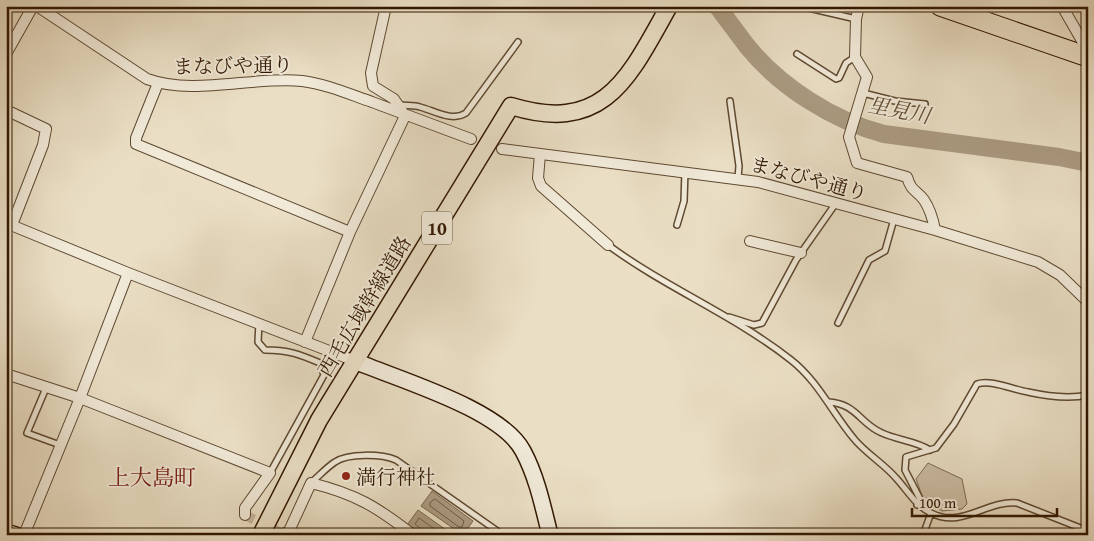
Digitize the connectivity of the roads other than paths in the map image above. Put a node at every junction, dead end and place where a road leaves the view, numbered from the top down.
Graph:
1 (33, 6) edge
2 (38, 6) edge
3 (386, 6) edge
4 (669, 6) edge
5 (800, 6) edge
6 (860, 6) edge
7 (940, 6) edge
8 (1062, 6) edge
9 (856, 19) junction
10 (518, 42) dead end
11 (6, 54) edge
12 (797, 54) dead end
13 (855, 57) junction
14 (1087, 57) edge
15 (158, 83) junction
16 (862, 93) junction
17 (730, 101) dead end
18 (925, 104) dead end
19 (6, 110) edge
20 (402, 110) junction
21 (472, 139) dead end
22 (502, 149) dead end
23 (540, 154) junction
24 (685, 171) junction
25 (738, 178) junction
26 (837, 203) junction
27 (894, 219) junction
28 (9, 224) edge
29 (678, 225) dead end
30 (935, 230) junction
31 (350, 232) junction
32 (750, 241) dead end
33 (608, 245) joint
34 (801, 254) junction
35 (128, 274) junction
36 (1088, 302) edge
37 (728, 317) junction
38 (259, 323) junction
39 (838, 323) dead end
40 (305, 342) junction
41 (355, 362) junction
42 (6, 374) edge
43 (46, 387) junction
44 (1088, 395) edge
45 (80, 398) junction
46 (829, 402) junction
47 (61, 445) junction
48 (931, 451) junction
49 (270, 473) junction
50 (312, 483) junction
51 (917, 505) junction
52 (931, 513) junction
53 (245, 515) dead end
54 (1088, 530) edge
55 (6, 532) edge
56 (283, 534) edge
57 (16, 535) edge
58 (24, 535) edge
59 (260, 535) edge
60 (413, 535) edge
61 (503, 535) edge
62 (550, 535) edge
63 (923, 535) edge

1 - 11 street
2 - 15 street, まなびや通り
3 - 20 street
4 - 41 main road, 西毛広域幹線道路 / 10
5 - 9 lane
6 - 9 street
7 - 14 highway
8 - 14 street
9 - 13 street
10 - 20 lane
12 - 13 lane
13 - 16 street
15 - 20 street, まなびや通り
15 - 31 street
16 - 18 lane
16 - 30 street
17 - 25 lane
19 - 28 street
20 - 21 street, まなびや通り
20 - 31 street
22 - 23 street, まなびや通り
23 - 24 street, まなびや通り
23 - 33 street
24 - 25 street, まなびや通り
24 - 29 lane
25 - 26 street, まなびや通り
26 - 27 street, まなびや通り
26 - 34 lane
27 - 30 street, まなびや通り
27 - 39 lane
28 - 35 street
30 - 36 street, まなびや通り
31 - 40 street
32 - 34 street
33 - 37 lane
34 - 37 lane
35 - 38 street
35 - 45 street
37 - 46 lane
38 - 40 street
38 - 49 lane
40 - 41 street
41 - 59 main road, 西毛広域幹線道路 / 10
41 - 62 street
42 - 43 street
43 - 45 street
43 - 47 lane
44 - 48 lane
45 - 47 street
45 - 49 street
46 - 48 lane
46 - 51 lane
47 - 58 street
48 - 51 lane
49 - 53 street
50 - 56 street
50 - 60 street
50 - 61 lane
51 - 52 lane
52 - 54 lane
52 - 63 lane
55 - 57 street

